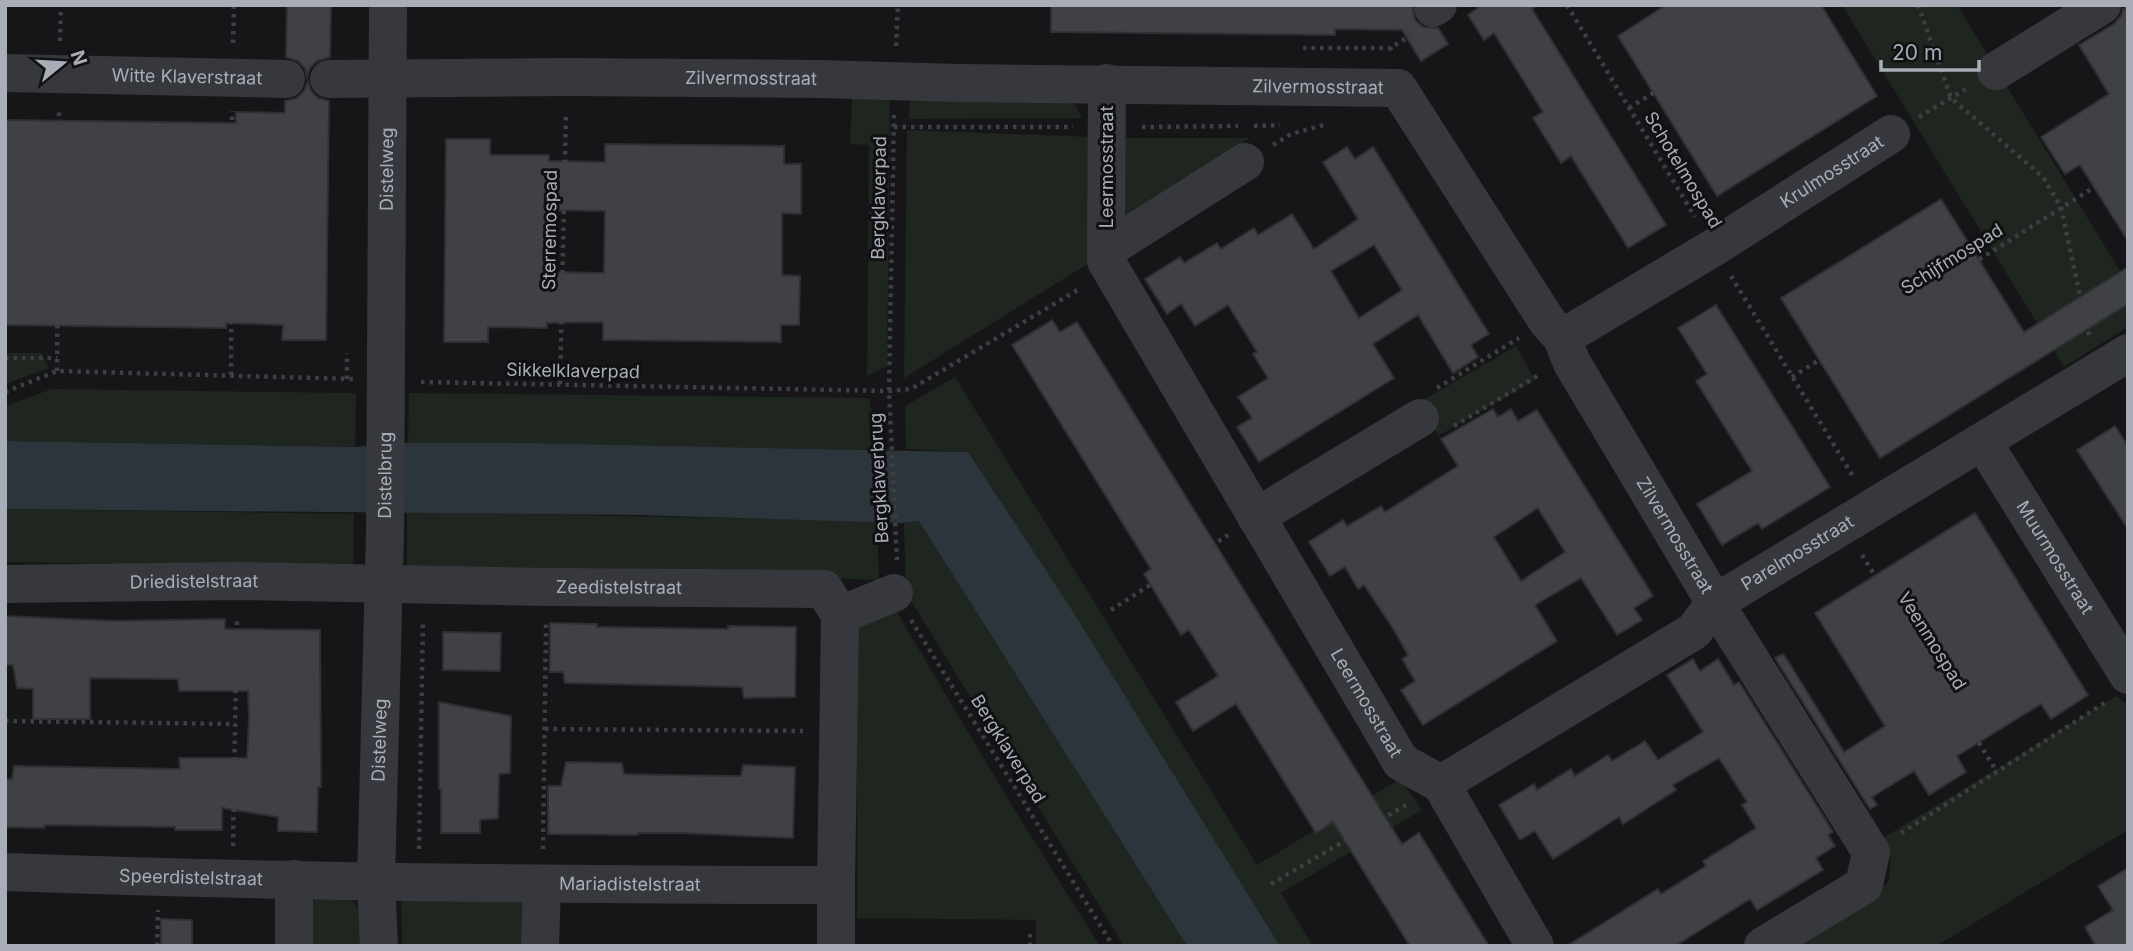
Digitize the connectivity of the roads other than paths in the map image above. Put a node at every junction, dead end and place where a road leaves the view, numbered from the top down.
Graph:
1 (388, 5) edge
2 (2102, 5) edge
3 (1996, 71) road end
4 (5, 73) edge
5 (286, 79) dead end
6 (329, 79) dead end
7 (387, 79) junction
8 (1107, 83) junction
9 (1891, 134) road end
10 (1245, 162) dead end
11 (1109, 260) junction
12 (1538, 345) junction
13 (2117, 359) edge
14 (386, 418) joint
15 (1420, 418) road end
16 (1983, 442) junction
17 (1256, 517) junction
18 (385, 533) joint
19 (895, 578) road end
20 (5, 584) edge
21 (382, 584) junction
22 (1715, 603) junction
23 (840, 615) junction
24 (2122, 685) edge
25 (1441, 784) junction
26 (5, 872) edge
27 (294, 879) junction
28 (376, 881) junction
29 (542, 885) junction
30 (836, 885) junction
31 (836, 938) edge
32 (294, 946) edge
33 (379, 946) edge
34 (540, 946) edge
35 (1535, 946) edge
36 (1763, 946) edge

1 - 7 street, Distelweg
2 - 3 street
4 - 5 street, Witte Klaverstraat
6 - 7 street
7 - 8 street, Zilvermosstraat
7 - 14 street, Distelweg
8 - 11 street, Leermosstraat
8 - 12 street, Zilvermosstraat
9 - 12 street, Krulmosstraat
10 - 11 street, Leermosstraat
11 - 17 street, Leermosstraat
12 - 22 street, Zilvermosstraat
13 - 16 street, Parelmosstraat
14 - 18 street, Distelbrug
15 - 17 street
16 - 22 street, Parelmosstraat
16 - 24 street, Muurmosstraat
17 - 25 street, Leermosstraat
18 - 21 street, Distelweg
19 - 23 street
20 - 21 street, Driedistelstraat
21 - 23 street, Zeedistelstraat
21 - 28 street, Distelweg
22 - 25 street, Parelmosstraat
22 - 36 street, Zilvermosstraat
23 - 30 street
25 - 35 street
26 - 27 street, Speerdistelstraat
27 - 28 street, Speerdistelstraat
27 - 32 street
28 - 29 street, Mariadistelstraat
28 - 33 street, Distelweg
29 - 30 street, Mariadistelstraat
29 - 34 street
30 - 31 street

